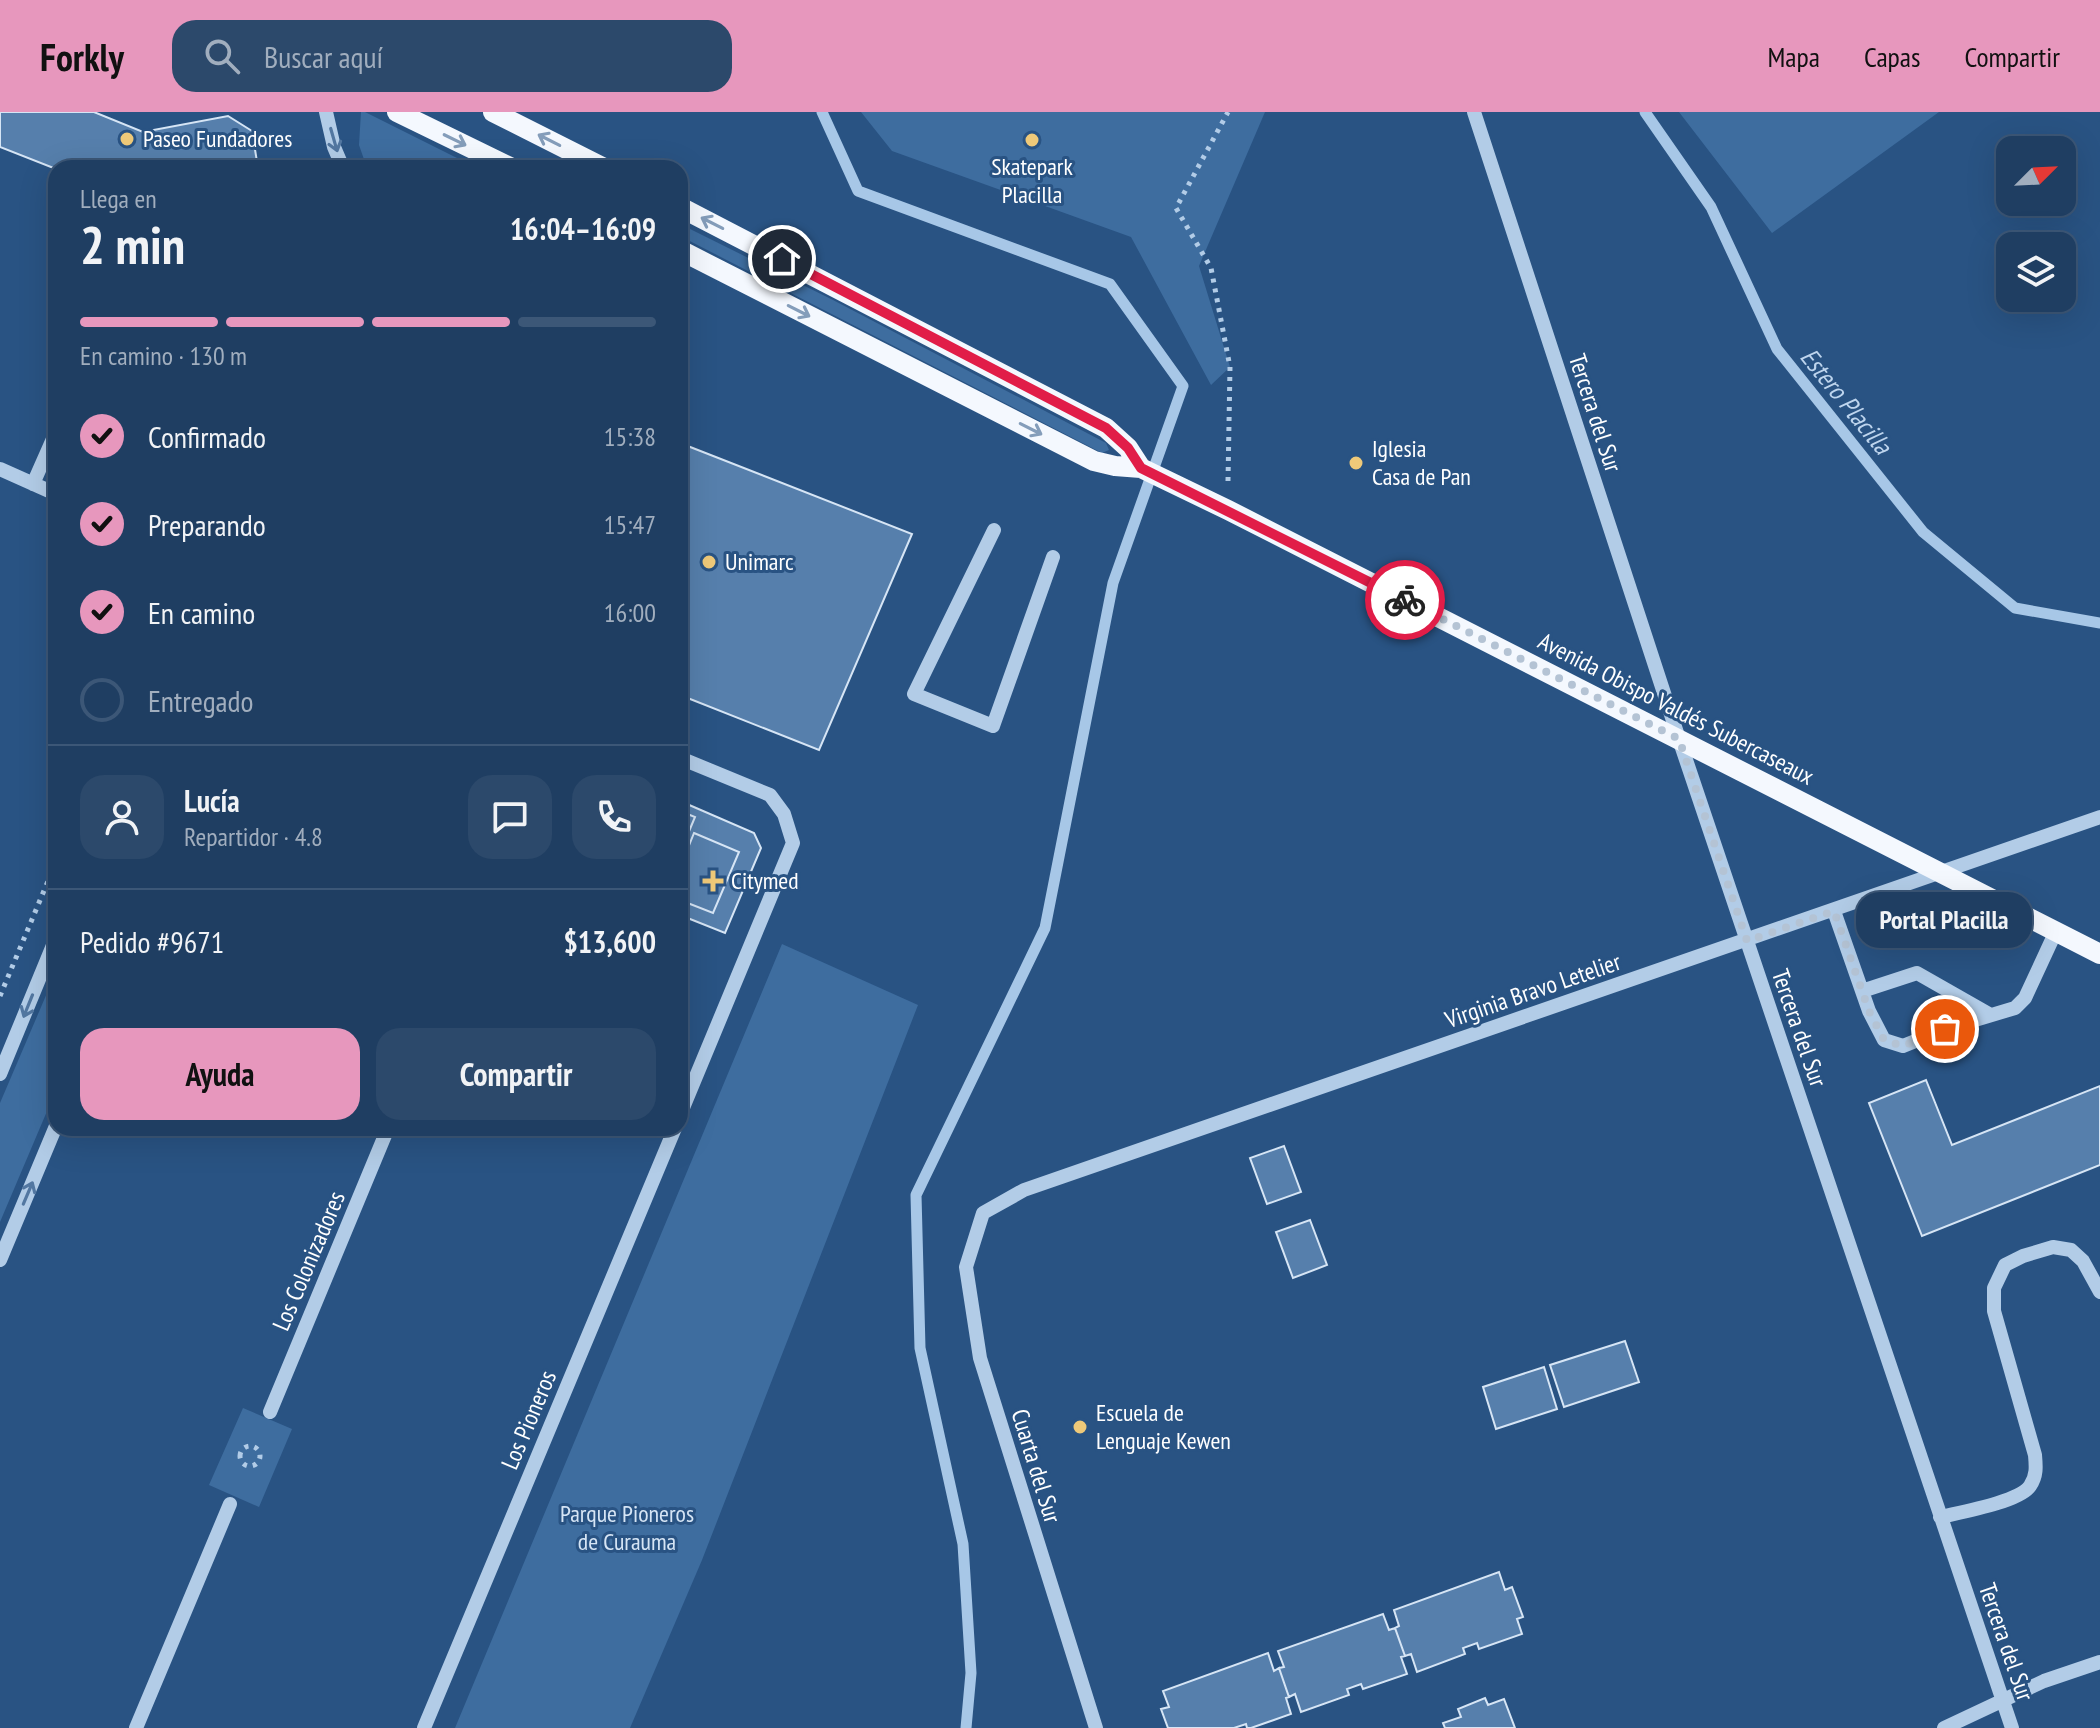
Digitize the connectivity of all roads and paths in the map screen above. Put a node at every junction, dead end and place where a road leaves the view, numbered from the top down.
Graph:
1 (326, 112) edge
2 (397, 112) edge
3 (493, 112) edge
4 (1228, 112) edge
5 (1474, 112) edge
6 (340, 160) edge
7 (496, 160) edge
8 (588, 160) edge
9 (688, 211) edge
10 (688, 254) edge
11 (48, 450) edge
12 (1141, 468) junction
13 (0, 469) edge
14 (33, 484) junction
15 (48, 491) edge
16 (1228, 510) junction
17 (994, 530) dead end
18 (1053, 557) dead end
19 (1679, 739) junction
20 (688, 761) edge
21 (2100, 817) edge
22 (1942, 873) junction
23 (48, 881) edge
24 (1834, 911) junction
25 (2056, 931) junction
26 (1747, 941) junction
27 (2100, 954) edge
28 (48, 957) edge
29 (1862, 991) junction
30 (0, 996) edge
31 (1989, 1014) junction
32 (0, 1074) edge
33 (688, 1081) edge
34 (52, 1136) edge
35 (385, 1136) edge
36 (672, 1136) edge
37 (983, 1213) joint
38 (0, 1260) edge
39 (2100, 1292) edge
40 (270, 1412) dead end
41 (230, 1504) dead end
42 (1940, 1517) junction
43 (2100, 1662) edge
44 (2002, 1700) junction
45 (136, 1728) edge
46 (424, 1728) edge
47 (1096, 1728) edge
48 (1944, 1728) edge
49 (2012, 1728) edge

1 -> 6 street
2 -> 7 main road
8 -> 3 main road
4 - 16 path
5 - 19 street, Tercera del Sur
12 -> 9 main road
10 -> 12 main road
11 - 14 street
12 - 16 main road, Avenida Obispo Valdés Subercaseaux
13 - 14 street
14 - 15 street
16 - 19 main road, Avenida Obispo Valdés Subercaseaux
17 - 18 street
19 - 22 main road, Avenida Obispo Valdés Subercaseaux
19 - 26 street, Tercera del Sur
20 - 33 street
21 - 22 street, Virginia Bravo Letelier
22 - 24 street, Virginia Bravo Letelier
22 - 25 main road, Avenida Obispo Valdés Subercaseaux
23 - 30 path
24 - 26 street, Virginia Bravo Letelier
24 - 29 street
25 - 27 main road, Avenida Obispo Valdés Subercaseaux
25 - 31 street
26 - 37 street, Virginia Bravo Letelier
26 - 42 street, Tercera del Sur
28 -> 32 street
29 - 31 street
29 - 31 street
38 -> 34 street
35 - 40 street, Los Colonizadores
36 - 46 street, Los Pioneros
37 - 47 street, Cuarta del Sur
39 - 42 street
41 - 45 street
42 - 44 street, Tercera del Sur
43 - 44 street
44 - 48 street
44 - 49 street, Tercera del Sur

